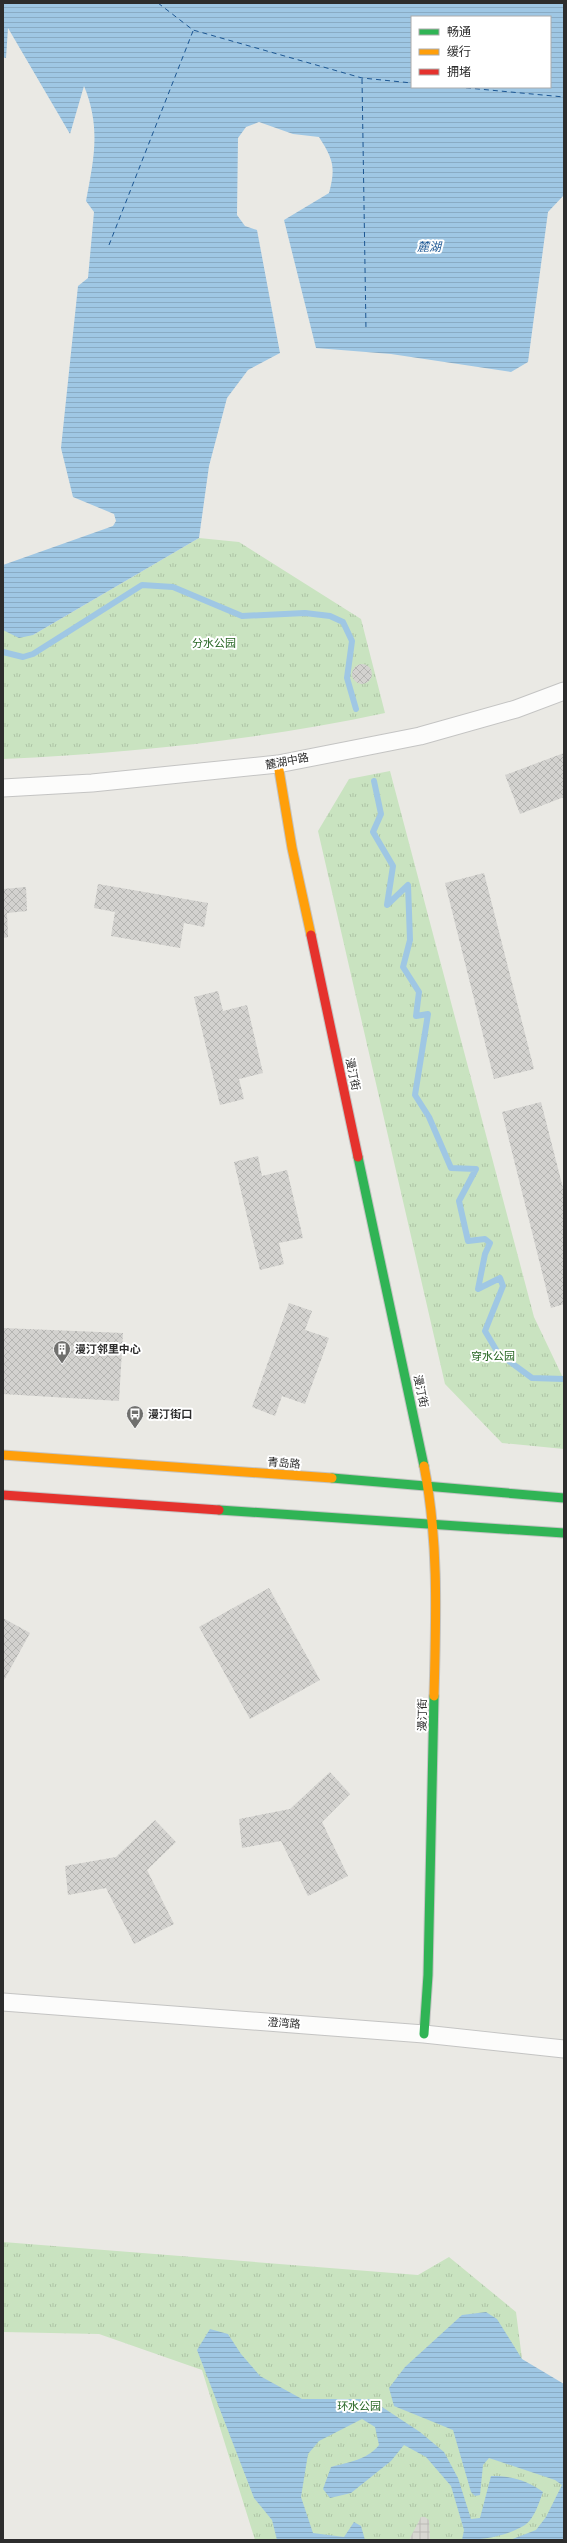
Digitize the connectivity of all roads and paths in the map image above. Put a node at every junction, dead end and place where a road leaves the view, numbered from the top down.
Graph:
1 (564, 691) edge
2 (278, 764) junction
3 (3, 788) edge
4 (3, 1455) edge
5 (428, 1486) junction
6 (3, 1495) edge
7 (564, 1498) edge
8 (433, 1524) junction
9 (564, 1533) edge
10 (3, 2002) edge
11 (424, 2034) junction
12 (564, 2049) edge

1 - 2 street, 麓湖中路
2 - 3 street, 麓湖中路
2 - 5 street, 漫汀街
4 - 5 street, 青岛路
5 - 7 street, 青岛路
5 - 8 street, 漫汀街
6 - 8 street
8 - 9 street
8 - 11 street, 漫汀街
10 - 11 street, 澄湾路
11 - 12 street, 澄湾路

